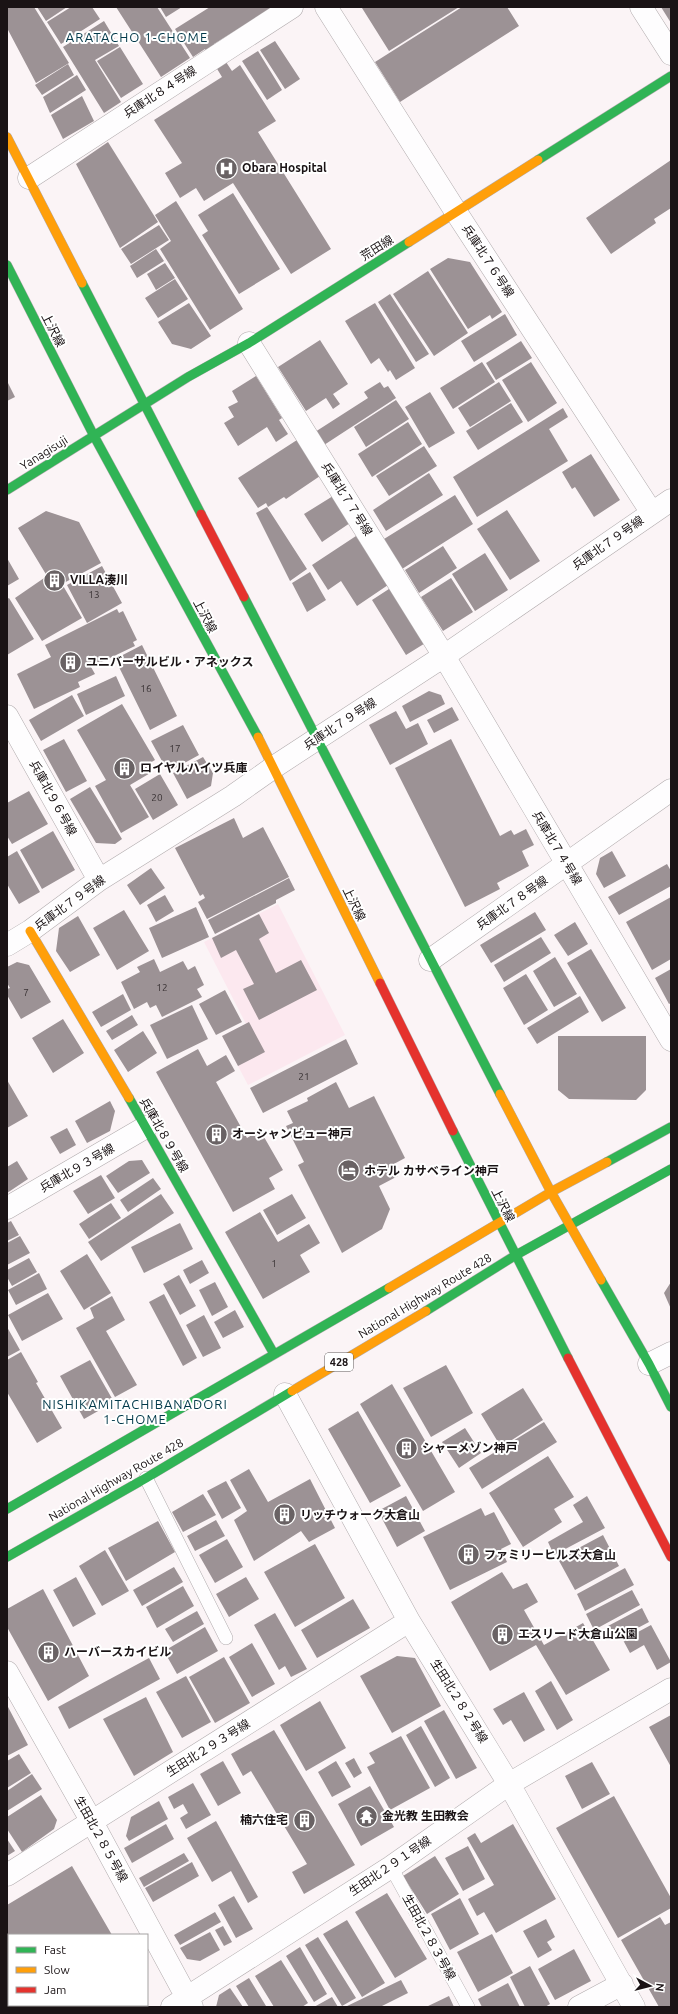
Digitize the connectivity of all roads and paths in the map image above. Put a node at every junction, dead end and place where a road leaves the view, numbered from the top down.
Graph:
1 (292, 7) edge
2 (326, 7) edge
3 (641, 7) edge
4 (671, 54) edge
5 (671, 76) edge
6 (7, 136) edge
7 (29, 178) junction
8 (456, 212) junction
9 (7, 266) edge
10 (249, 343) junction
11 (144, 404) junction
12 (94, 436) junction
13 (7, 490) edge
14 (671, 500) edge
15 (652, 513) junction
16 (444, 656) junction
17 (7, 716) edge
18 (318, 739) junction
19 (274, 767) junction
20 (671, 790) edge
21 (567, 865) junction
22 (99, 880) junction
23 (30, 931) junction
24 (7, 945) edge
25 (430, 960) junction
26 (671, 1040) edge
27 (146, 1127) junction
28 (671, 1127) edge
29 (671, 1169) edge
30 (551, 1192) junction
31 (7, 1208) edge
32 (499, 1224) junction
33 (569, 1225) junction
34 (516, 1255) junction
35 (671, 1353) edge
36 (274, 1354) junction
37 (649, 1364) junction
38 (285, 1394) junction
39 (671, 1407) edge
40 (146, 1478) junction
41 (7, 1509) edge
42 (7, 1557) edge
43 (671, 1557) edge
44 (409, 1621) junction
45 (226, 1638) dead end
46 (7, 1672) edge
47 (671, 1690) edge
48 (509, 1784) junction
49 (92, 1822) junction
50 (391, 1867) junction
51 (7, 1875) edge
52 (622, 1984) junction
53 (183, 2004) edge
54 (468, 2007) edge
55 (579, 2007) edge
56 (634, 2007) edge

1 - 7 street, 兵庫北８４号線
2 - 8 street, 兵庫北７６号線
3 - 4 street
5 - 8 main road, 荒田線
6 - 7 main road
7 - 11 main road
8 - 10 main road, 荒田線
8 - 15 street, 兵庫北７６号線
9 - 12 main road, 上沢線
10 - 11 main road, 荒田線
10 - 16 street, 兵庫北７７号線
11 - 12 main road, 荒田線
11 - 18 main road
12 - 13 main road, Yanagisuji
12 - 19 main road, 上沢線
14 - 15 street, 兵庫北７９号線
15 - 16 street, 兵庫北７９号線
16 - 18 street, 兵庫北７９号線
16 - 21 street, 兵庫北７４号線
17 - 22 street, 兵庫北９６号線
18 - 19 street, 兵庫北７９号線
18 - 25 main road
19 - 22 street, 兵庫北７９号線
19 - 32 main road, 上沢線
20 - 21 street, 兵庫北７８号線
21 - 25 street, 兵庫北７８号線
21 - 26 street, 兵庫北７４号線
22 - 23 street, 兵庫北７９号線
23 - 24 street, 兵庫北７９号線
23 - 27 main road, 兵庫北８９号線
25 - 30 main road
27 - 31 street, 兵庫北９３号線
27 - 36 main road, 兵庫北８９号線
28 - 30 main road, National Highway Route 428
29 - 33 main road, National Highway Route 428 / 428
30 - 32 main road, National Highway Route 428
30 - 33 main road
32 - 34 main road, 上沢線
32 - 36 main road, National Highway Route 428
33 - 34 main road, National Highway Route 428 / 428
33 - 37 main road
34 - 38 main road, National Highway Route 428 / 428
34 - 43 main road, 上沢線
35 - 37 street
36 - 41 main road, National Highway Route 428
37 - 39 main road
38 - 40 main road, National Highway Route 428 / 428
38 - 44 street, 生田北２８２号線
40 - 42 main road, National Highway Route 428 / 428
40 - 45 lane
44 - 48 street, 生田北２８２号線
44 - 49 street, 生田北２９３号線
46 - 49 street, 生田北２８５号線
47 - 48 street, 生田北２９１号線
48 - 50 street, 生田北２９１号線
48 - 52 street, 生田北２８２号線
49 - 51 street, 生田北２９３号線
49 - 53 street, 生田北２８５号線
50 - 53 street, 生田北２９１号線
50 - 54 lane, 生田北２８３号線
52 - 55 street
52 - 56 street, 生田北２８２号線

